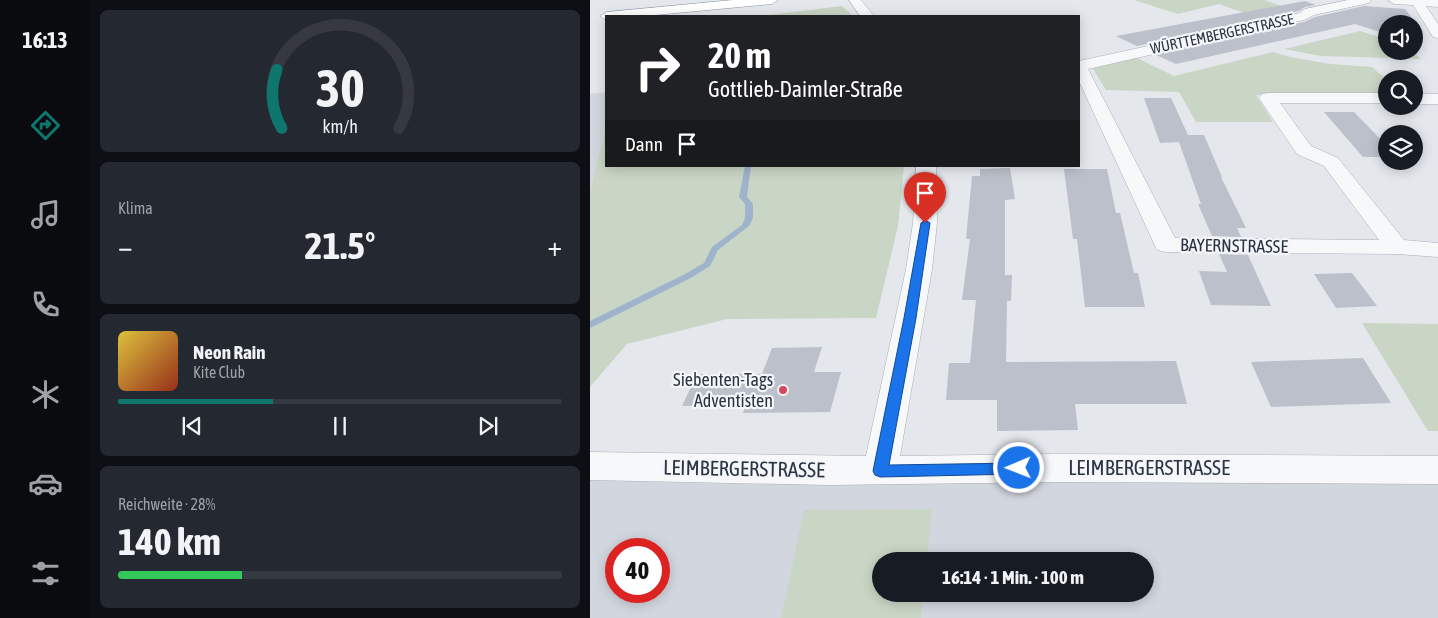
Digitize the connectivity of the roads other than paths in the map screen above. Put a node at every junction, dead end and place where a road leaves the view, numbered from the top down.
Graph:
1 (705, 0) edge
2 (772, 0) edge
3 (855, 0) edge
4 (1365, 0) edge
5 (1394, 0) edge
6 (1417, 1) edge
7 (1438, 3) edge
8 (600, 15) edge
9 (866, 15) edge
10 (1438, 34) edge
11 (1080, 68) edge
12 (1080, 69) edge
13 (1378, 98) edge
14 (1423, 98) edge
15 (1438, 99) edge
16 (926, 167) edge
17 (1397, 248) junction
18 (1438, 250) edge
19 (590, 466) edge
20 (1438, 470) edge
21 (880, 471) junction

1 - 8 highway
2 - 8 highway
3 - 9 street
4 - 11 street, WÜRTTEMBERGERSTRASSE
5 - 6 street
6 - 7 street
6 - 10 street
12 - 17 street, BAYERNSTRASSE
13 - 17 street
14 - 15 street
16 - 21 street
17 - 18 street, BAYERNSTRASSE
19 - 21 street, LEIMBERGERSTRASSE
20 - 21 street, LEIMBERGERSTRASSE

